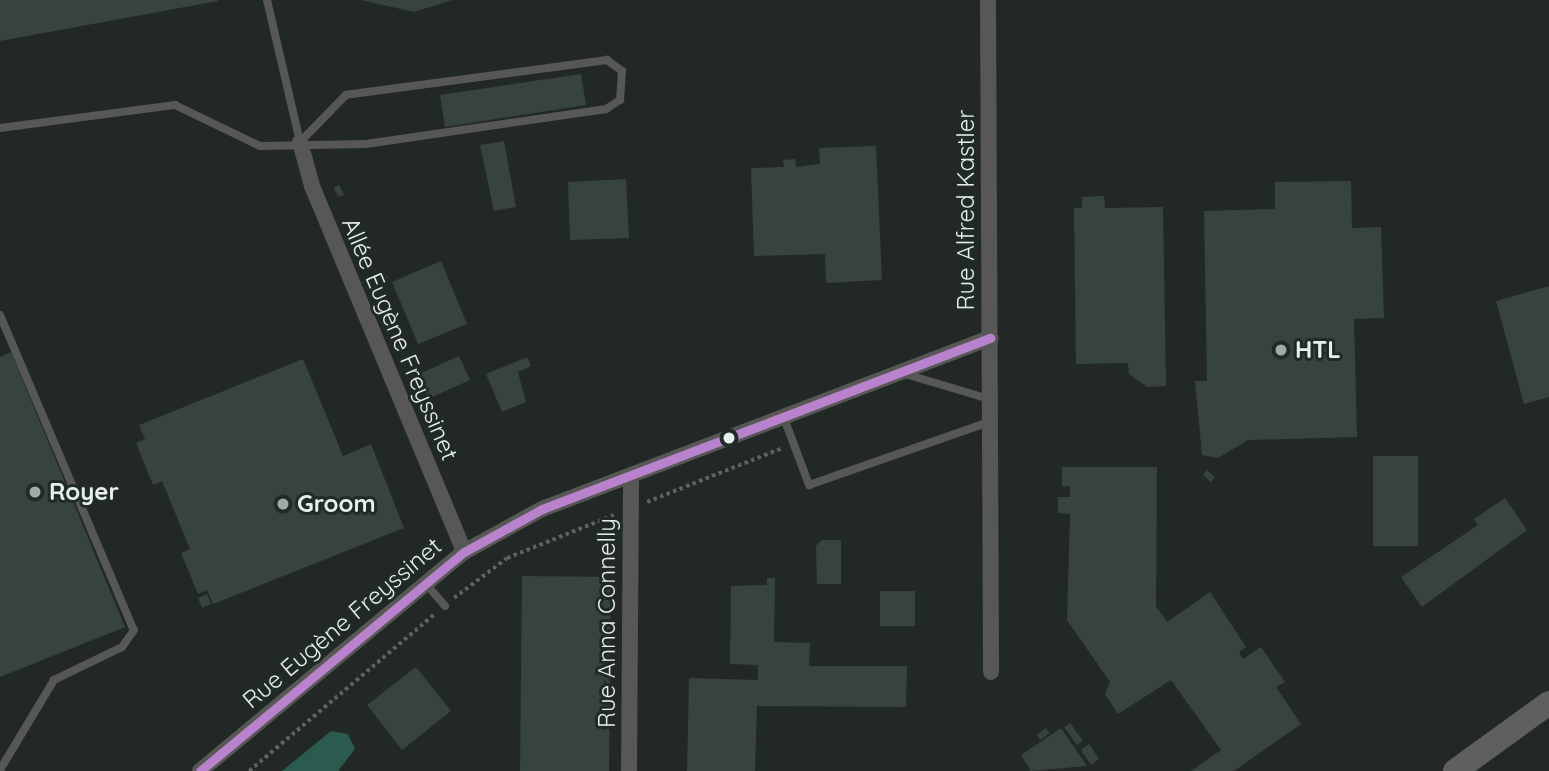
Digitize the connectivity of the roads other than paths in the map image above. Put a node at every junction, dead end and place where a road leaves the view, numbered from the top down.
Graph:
1 (267, 0) edge
2 (988, 0) edge
3 (0, 128) edge
4 (300, 142) junction
5 (0, 315) edge
6 (990, 338) junction
7 (902, 373) junction
8 (989, 399) junction
9 (785, 418) junction
10 (990, 421) junction
11 (631, 475) junction
12 (464, 552) junction
13 (426, 584) junction
14 (444, 606) road end
15 (992, 672) dead end
16 (1549, 703) edge
17 (0, 770) edge
18 (200, 771) edge
19 (629, 771) edge
20 (1455, 771) edge

1 - 4 lane
2 - 6 street, Rue Alfred Kastler
3 - 4 lane
4 - 4 lane
4 - 12 street, Allée Eugène Freyssinet
5 - 17 lane
6 - 7 street, Rue Eugène Freyssinet
6 - 8 street, Rue Alfred Kastler
7 - 8 lane
7 - 9 street, Rue Eugène Freyssinet
8 - 10 street, Rue Alfred Kastler
9 - 10 lane
9 - 11 street, Rue Eugène Freyssinet
10 - 15 street, Rue Alfred Kastler
11 - 12 street, Rue Eugène Freyssinet
11 - 19 street, Rue Anna Connelly
12 - 13 street, Rue Eugène Freyssinet
13 - 14 lane
13 - 18 street, Rue Eugène Freyssinet
16 - 20 main road

